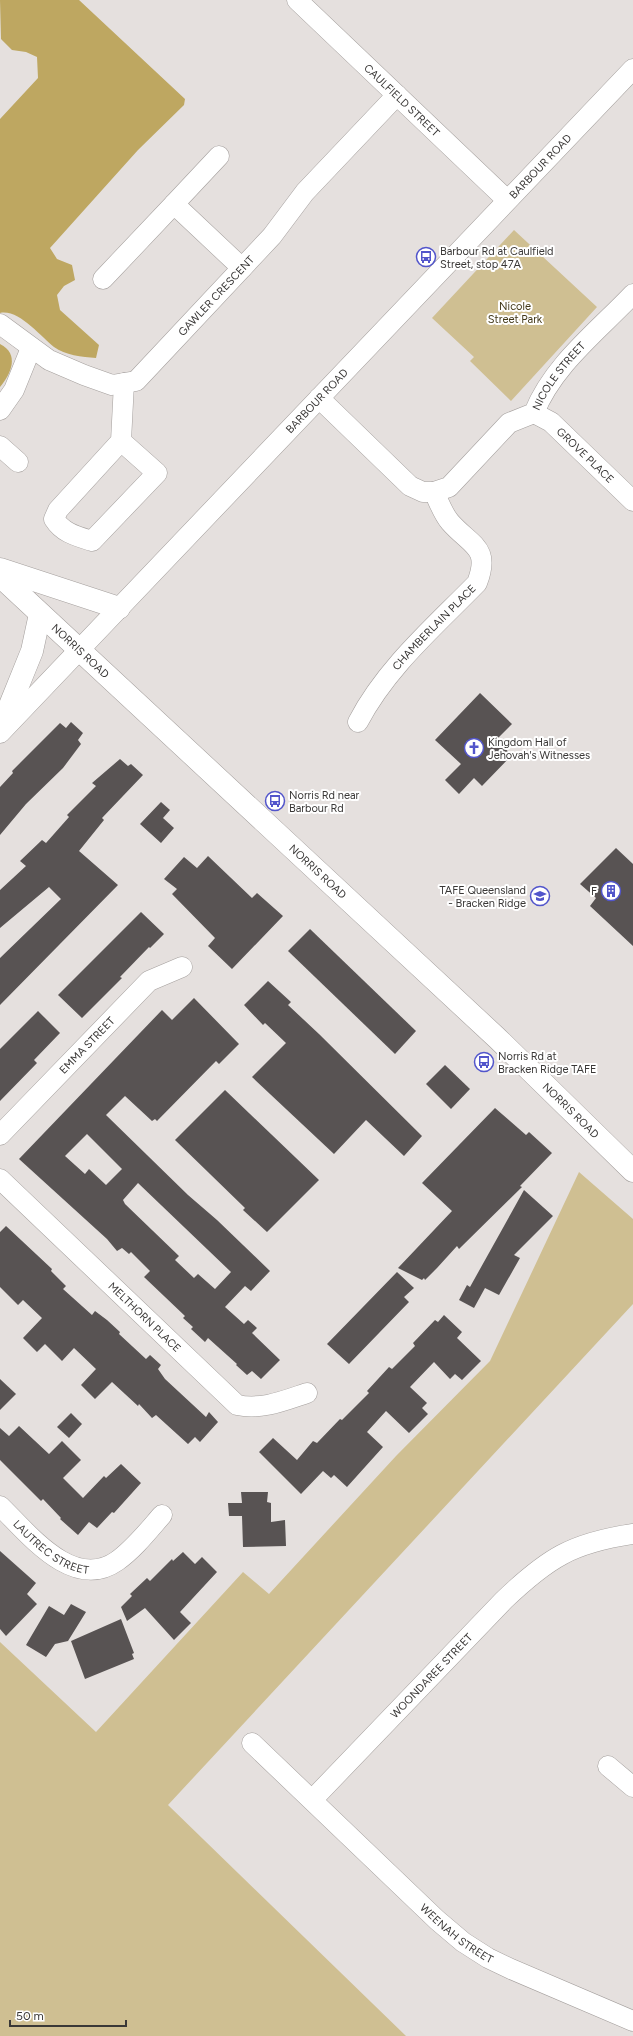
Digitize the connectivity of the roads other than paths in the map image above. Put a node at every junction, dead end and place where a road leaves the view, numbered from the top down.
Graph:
1 (296, 0) edge
2 (633, 69) edge
3 (397, 95) junction
4 (219, 156) dead end
5 (507, 200) junction
6 (174, 204) junction
7 (242, 268) junction
8 (103, 279) dead end
9 (630, 302) edge
10 (0, 324) edge
11 (31, 348) junction
12 (124, 383) junction
13 (319, 398) junction
14 (0, 410) edge
15 (534, 413) junction
16 (121, 441) junction
17 (0, 446) edge
18 (18, 462) dead end
19 (434, 492) junction
20 (633, 501) edge
21 (0, 569) edge
22 (0, 576) edge
23 (119, 608) junction
24 (40, 614) junction
25 (79, 651) junction
26 (358, 722) dead end
27 (0, 730) edge
28 (0, 733) edge
29 (182, 967) dead end
30 (0, 1135) edge
31 (633, 1171) edge
32 (0, 1179) edge
33 (307, 1393) dead end
34 (0, 1506) edge
35 (162, 1515) dead end
36 (633, 1534) edge
37 (252, 1743) dead end
38 (608, 1766) dead end
39 (633, 1787) edge
40 (313, 1799) junction
41 (633, 2021) edge

1 - 3 street, CAULFIELD STREET
2 - 5 street, BARBOUR ROAD
3 - 5 street, CAULFIELD STREET
3 - 7 street, GAWLER CRESCENT
4 - 6 street
5 - 13 street, BARBOUR ROAD
6 - 7 street
6 - 8 street
7 - 12 street, GAWLER CRESCENT
9 - 15 street, NICOLE STREET
10 - 11 street, GAWLER CRESCENT
11 - 12 street, GAWLER CRESCENT
11 - 14 street
12 - 16 street
13 - 19 street
13 - 23 street, BARBOUR ROAD
15 - 19 street, NICOLE STREET
15 - 20 street, GROVE PLACE
16 - 16 street
17 - 18 street
19 - 26 street, CHAMBERLAIN PLACE
21 - 23 main road
22 - 24 main road, NORRIS ROAD
23 - 25 street, BARBOUR ROAD
24 - 25 main road, NORRIS ROAD
24 - 27 main road
25 - 28 street, BARBOUR ROAD
25 - 31 main road, NORRIS ROAD
29 - 30 street, EMMA STREET
32 - 33 street, MELTHORN PLACE
34 - 35 street, LAUTREC STREET
36 - 40 street, WOONDAREE STREET
37 - 40 street
38 - 39 street
40 - 41 street, WEENAH STREET

